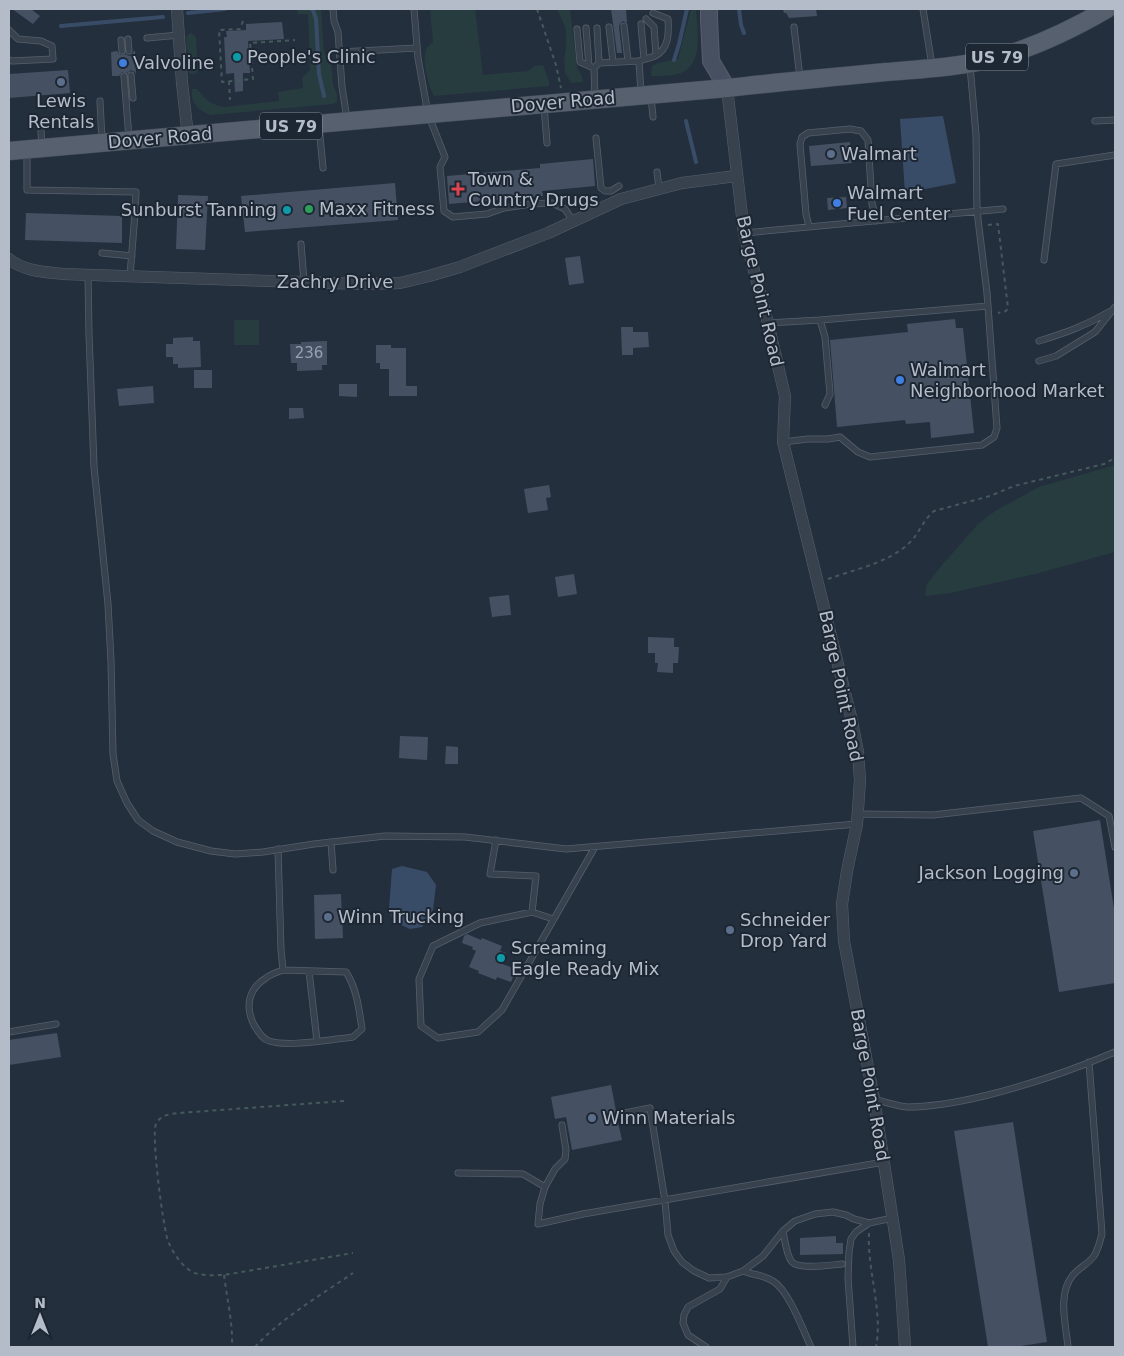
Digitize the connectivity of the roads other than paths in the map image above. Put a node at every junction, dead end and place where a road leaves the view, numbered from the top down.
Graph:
1 (177, 9) edge
2 (333, 9) edge
3 (414, 9) edge
4 (709, 9) edge
5 (924, 9) edge
6 (1107, 9) edge
7 (653, 13) dead end
8 (646, 19) dead end
9 (642, 24) dead end
10 (624, 26) dead end
11 (610, 27) dead end
12 (794, 27) dead end
13 (586, 28) dead end
14 (597, 28) dead end
15 (577, 29) dead end
16 (9, 30) edge
17 (179, 35) junction
18 (147, 38) dead end
19 (128, 39) dead end
20 (121, 40) dead end
21 (417, 48) junction
22 (122, 51) dead end
23 (129, 51) dead end
24 (340, 52) junction
25 (656, 55) junction
26 (9, 60) edge
27 (642, 60) junction
28 (628, 61) junction
29 (613, 62) junction
30 (600, 63) junction
31 (970, 64) junction
32 (591, 67) junction
33 (932, 68) junction
34 (131, 75) dead end
35 (124, 76) dead end
36 (800, 80) junction
37 (727, 88) junction
38 (646, 95) junction
39 (133, 98) dead end
40 (596, 100) junction
41 (100, 101) dead end
42 (543, 104) junction
43 (428, 114) junction
44 (653, 117) dead end
45 (1115, 120) edge
46 (348, 121) junction
47 (1096, 121) dead end
48 (319, 124) junction
49 (188, 136) junction
50 (596, 138) dead end
51 (129, 140) junction
52 (37, 143) junction
53 (102, 143) junction
54 (547, 143) dead end
55 (9, 151) edge
56 (1115, 155) edge
57 (323, 168) dead end
58 (657, 172) dead end
59 (736, 176) junction
60 (620, 186) dead end
61 (659, 188) junction
62 (1003, 209) dead end
63 (977, 211) junction
64 (877, 220) junction
65 (573, 221) junction
66 (809, 227) junction
67 (744, 233) junction
68 (301, 244) dead end
69 (102, 253) dead end
70 (132, 256) junction
71 (9, 259) edge
72 (1044, 260) dead end
73 (88, 275) junction
74 (130, 276) junction
75 (304, 282) junction
76 (988, 306) junction
77 (1114, 308) edge
78 (820, 320) junction
79 (768, 323) junction
80 (1039, 341) dead end
81 (1040, 361) dead end
82 (825, 405) dead end
83 (783, 442) junction
84 (858, 819) junction
85 (496, 840) junction
86 (331, 842) junction
87 (595, 847) junction
88 (1115, 847) edge
89 (278, 849) junction
90 (333, 870) dead end
91 (532, 912) junction
92 (554, 919) junction
93 (283, 970) junction
94 (309, 971) junction
95 (56, 1024) dead end
96 (9, 1032) edge
97 (317, 1041) junction
98 (1115, 1052) edge
99 (1089, 1062) junction
100 (874, 1099) junction
101 (620, 1114) dead end
102 (562, 1125) dead end
103 (884, 1162) junction
104 (458, 1173) dead end
105 (545, 1187) junction
106 (664, 1200) junction
107 (892, 1218) junction
108 (868, 1223) junction
109 (783, 1232) junction
110 (842, 1264) dead end
111 (743, 1271) junction
112 (727, 1277) junction
113 (706, 1347) edge
114 (811, 1347) edge
115 (853, 1347) edge
116 (905, 1347) edge
117 (1068, 1347) edge

1 - 17 street
2 - 24 lane
3 - 21 lane
4 - 37 main road
5 - 33 lane
6 - 31 main road, Dover Road / US 79
7 - 25 lane
8 - 25 lane
9 - 27 lane
10 - 28 lane
11 - 29 lane
12 - 36 lane
13 - 32 lane
14 - 30 lane
15 - 32 lane
16 - 26 lane
17 - 18 lane
17 - 49 street
19 - 23 lane
20 - 22 lane
21 - 24 lane
21 - 43 lane
24 - 46 lane
25 - 27 lane
27 - 28 lane
27 - 38 lane
28 - 29 lane
29 - 30 lane
30 - 32 lane
31 - 33 main road, Dover Road / US 79
31 - 63 lane
32 - 40 lane
33 - 36 main road, Dover Road / US 79
34 - 39 lane
35 - 51 lane
36 - 37 main road, Dover Road / US 79
37 - 38 main road, Dover Road / US 79
37 - 59 street, Barge Point Road
38 - 40 main road, Dover Road / US 79
38 - 44 lane
40 - 42 main road, Dover Road / US 79
41 - 53 lane
42 - 43 main road, Dover Road / US 79
42 - 54 lane
43 - 46 main road, Dover Road / US 79
43 - 65 lane
45 - 47 lane
46 - 48 main road, Dover Road / US 79
48 - 49 main road, Dover Road / US 79
48 - 57 lane
49 - 51 main road, Dover Road / US 79
50 - 60 lane
51 - 53 main road, Dover Road / US 79
52 - 53 main road, Dover Road / US 79
52 - 55 main road, Dover Road / US 79
52 - 70 lane
56 - 72 lane
58 - 61 lane
59 - 61 street, Zachry Drive
59 - 67 street, Barge Point Road
61 - 65 street, Zachry Drive
62 - 63 lane
63 - 64 lane
63 - 76 lane
64 - 66 lane
64 - 66 lane
65 - 75 street, Zachry Drive
66 - 67 lane
67 - 79 street, Barge Point Road
68 - 75 lane
69 - 70 lane
70 - 74 lane
71 - 73 street, Zachry Drive
73 - 74 street, Zachry Drive
73 - 89 lane
74 - 75 street, Zachry Drive
76 - 78 lane
76 - 83 lane
77 - 80 lane
77 - 81 lane
78 - 79 lane
78 - 82 lane
79 - 83 street, Barge Point Road
83 - 84 street, Barge Point Road
84 - 87 lane
84 - 88 lane
84 - 100 street, Barge Point Road
85 - 86 lane
85 - 87 lane
85 - 91 lane
86 - 89 lane
86 - 90 lane
87 - 92 lane
89 - 93 lane
91 - 92 lane
91 - 92 lane
93 - 94 lane
93 - 97 lane
94 - 97 lane
94 - 97 lane
95 - 96 lane
98 - 99 lane
99 - 100 lane
99 - 117 lane
100 - 103 street, Barge Point Road
101 - 106 lane
102 - 105 lane
103 - 106 lane
103 - 107 street, Barge Point Road
104 - 105 lane
105 - 106 lane
106 - 112 lane
107 - 108 lane
107 - 116 street, Barge Point Road
108 - 109 lane
108 - 115 lane
109 - 110 lane
109 - 111 lane
111 - 112 lane
111 - 114 lane
112 - 113 lane

